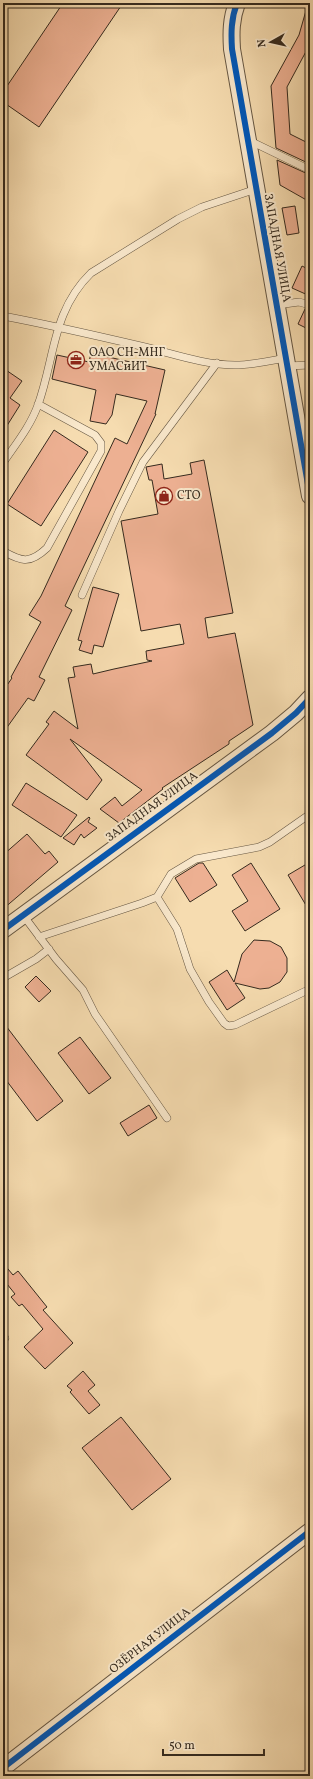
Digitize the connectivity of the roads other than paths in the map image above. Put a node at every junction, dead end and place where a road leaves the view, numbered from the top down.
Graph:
1 (237, 3) edge
2 (248, 140) junction
3 (310, 170) edge
4 (256, 189) junction
5 (310, 305) edge
6 (276, 306) junction
7 (3, 316) edge
8 (58, 326) junction
9 (287, 362) junction
10 (217, 363) junction
11 (310, 365) edge
12 (38, 404) junction
13 (3, 464) edge
14 (310, 496) edge
15 (3, 551) edge
16 (82, 595) dead end
17 (310, 698) edge
18 (310, 814) edge
19 (157, 897) junction
20 (23, 915) junction
21 (3, 930) edge
22 (39, 937) junction
23 (49, 949) junction
24 (3, 978) edge
25 (310, 989) edge
26 (167, 1118) dead end
27 (310, 1531) edge
28 (3, 1768) edge

1 - 2 street, ЗАПАДНАЯ УЛИЦА
2 - 3 lane
2 - 4 street, ЗАПАДНАЯ УЛИЦА
4 - 6 street, ЗАПАДНАЯ УЛИЦА
4 - 8 lane
5 - 6 lane
6 - 9 street, ЗАПАДНАЯ УЛИЦА
7 - 8 lane
8 - 10 lane
8 - 12 lane
9 - 10 lane
9 - 11 lane
9 - 14 street, ЗАПАДНАЯ УЛИЦА
10 - 16 lane
12 - 13 lane
12 - 15 lane
17 - 20 street, ЗАПАДНАЯ УЛИЦА
18 - 19 lane
19 - 22 lane
19 - 25 lane
20 - 21 street, ЗАПАДНАЯ УЛИЦА
20 - 22 lane
22 - 23 lane
23 - 24 lane
23 - 26 lane
27 - 28 street, ОЗЁРНАЯ УЛИЦА

